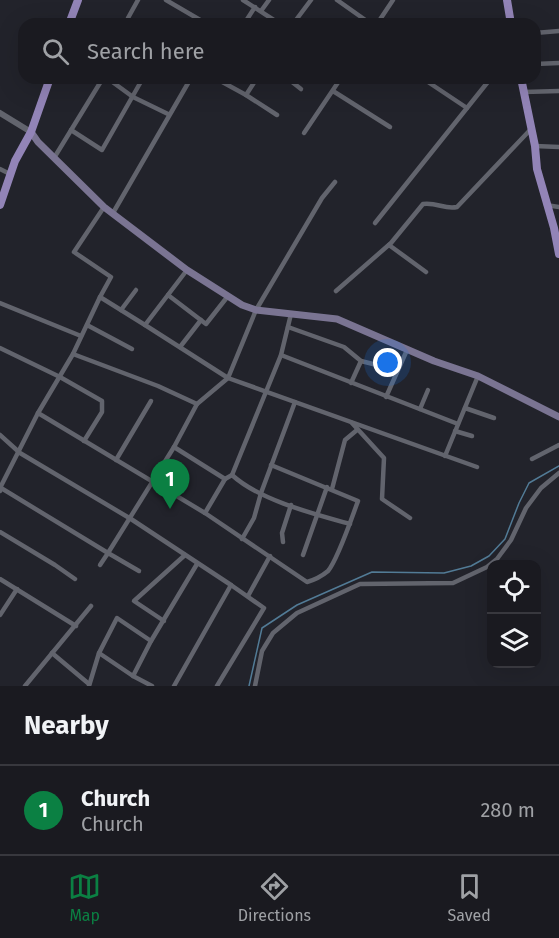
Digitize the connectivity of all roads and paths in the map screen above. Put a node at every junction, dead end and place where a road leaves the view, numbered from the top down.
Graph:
1 (78, 0) edge
2 (138, 0) edge
3 (166, 0) edge
4 (243, 0) edge
5 (268, 0) edge
6 (311, 0) edge
7 (337, 0) edge
8 (393, 0) edge
9 (507, 0) edge
10 (255, 7) junction
11 (261, 11) junction
12 (71, 18) edge
13 (128, 18) edge
14 (199, 18) edge
15 (248, 18) edge
16 (271, 18) edge
17 (298, 18) edge
18 (362, 18) edge
19 (381, 18) edge
20 (510, 18) edge
21 (559, 31) edge
22 (541, 32) edge
23 (559, 63) edge
24 (541, 64) edge
25 (48, 84) edge
26 (101, 84) edge
27 (114, 84) edge
28 (140, 84) edge
29 (187, 84) edge
30 (226, 84) edge
31 (253, 84) edge
32 (295, 84) edge
33 (337, 84) edge
34 (431, 84) edge
35 (485, 84) edge
36 (522, 84) edge
37 (301, 88) dead end
38 (333, 91) junction
39 (559, 91) edge
40 (524, 92) junction
41 (246, 95) junction
42 (133, 97) junction
43 (467, 108) junction
44 (0, 113) edge
45 (168, 114) junction
46 (277, 115) dead end
47 (390, 128) dead end
48 (531, 129) junction
49 (71, 130) junction
50 (31, 132) junction
51 (304, 134) dead end
52 (38, 142) junction
53 (535, 146) junction
54 (559, 147) edge
55 (21, 148) junction
56 (54, 158) junction
57 (0, 169) edge
58 (10, 174) junction
59 (335, 182) dead end
60 (0, 205) edge
61 (546, 205) junction
62 (104, 207) junction
63 (559, 207) edge
64 (113, 213) junction
65 (375, 223) dead end
66 (389, 245) junction
67 (559, 254) edge
68 (187, 270) junction
69 (426, 272) dead end
70 (136, 290) dead end
71 (336, 291) dead end
72 (168, 296) junction
73 (228, 296) junction
74 (100, 297) junction
75 (0, 303) edge
76 (121, 310) junction
77 (256, 310) junction
78 (291, 314) junction
79 (201, 320) junction
80 (87, 325) junction
81 (145, 325) junction
82 (288, 327) junction
83 (81, 336) junction
84 (180, 347) junction
85 (0, 348) edge
86 (132, 349) dead end
87 (407, 350) junction
88 (73, 354) junction
89 (281, 355) junction
90 (361, 361) junction
91 (381, 366) dead end
92 (478, 376) junction
93 (60, 377) junction
94 (228, 378) junction
95 (351, 383) junction
96 (428, 390) dead end
97 (266, 391) junction
98 (386, 397) junction
99 (150, 401) dead end
100 (295, 402) junction
101 (197, 404) junction
102 (465, 408) junction
103 (420, 409) junction
104 (38, 413) junction
105 (559, 417) edge
106 (494, 418) dead end
107 (352, 423) junction
108 (458, 424) junction
109 (357, 430) junction
110 (456, 430) junction
111 (0, 435) edge
112 (472, 436) dead end
113 (84, 441) junction
114 (559, 445) edge
115 (174, 447) junction
116 (20, 453) junction
117 (445, 456) junction
118 (532, 459) dead end
119 (116, 460) junction
120 (271, 465) junction
121 (477, 467) dead end
122 (559, 473) edge
123 (232, 475) junction
124 (225, 479) junction
125 (152, 483) junction
126 (330, 488) junction
127 (0, 489) edge
128 (261, 493) junction
129 (291, 506) junction
130 (205, 513) junction
131 (318, 515) junction
132 (131, 519) junction
133 (410, 519) dead end
134 (350, 524) junction
135 (0, 532) edge
136 (242, 539) junction
137 (284, 542) dead end
138 (108, 553) junction
139 (185, 555) junction
140 (303, 555) dead end
141 (270, 556) junction
142 (197, 564) junction
143 (100, 565) dead end
144 (139, 571) dead end
145 (0, 579) edge
146 (75, 579) dead end
147 (231, 585) junction
148 (17, 589) junction
149 (248, 596) junction
150 (91, 606) dead end
151 (0, 615) edge
152 (164, 621) junction
153 (76, 626) junction
154 (151, 641) junction
155 (52, 653) junction
156 (99, 653) junction
157 (133, 676) junction
158 (89, 685) edge
159 (26, 686) edge
160 (152, 686) edge
161 (174, 686) edge
162 (217, 686) edge
163 (255, 686) edge

1 - 12 main road
2 - 13 street
3 - 14 street
4 - 10 street
5 - 11 street
6 - 17 street
7 - 18 street
8 - 19 street
9 - 20 main road
10 - 11 street
10 - 15 street
11 - 16 street
21 - 22 street
23 - 24 street
25 - 50 main road
26 - 49 street
27 - 42 street
28 - 42 street
29 - 45 street
30 - 41 street
31 - 41 street
32 - 37 street
33 - 38 street
34 - 43 street
35 - 43 street
36 - 40 main road
38 - 47 street
38 - 51 street
39 - 40 street
40 - 48 main road
41 - 46 street
42 - 45 street
42 - 49 street
43 - 65 street
44 - 50 street
45 - 64 street
48 - 53 main road
48 - 66 street
49 - 56 street
50 - 52 main road
50 - 55 main road
52 - 55 main road
52 - 56 main road
53 - 54 street
53 - 61 main road
55 - 58 main road
56 - 62 main road
57 - 58 street
58 - 60 main road
59 - 77 street
61 - 63 street
61 - 67 main road
62 - 64 main road
62 - 74 street
64 - 68 main road
66 - 69 street
66 - 71 street
68 - 72 street
68 - 73 main road
70 - 76 street
72 - 79 street
72 - 81 street
73 - 77 main road
73 - 79 street
74 - 76 street
74 - 80 street
75 - 83 street
76 - 81 street
77 - 78 main road
77 - 94 street
78 - 82 street
78 - 87 main road
79 - 84 street
80 - 83 street
80 - 86 street
81 - 84 street
82 - 89 street
82 - 90 street
83 - 88 street
84 - 94 street
85 - 93 street
87 - 92 main road
87 - 98 street
88 - 93 street
88 - 101 street
89 - 95 street
89 - 97 street
90 - 91 street
90 - 95 street
92 - 102 street
92 - 105 main road
93 - 104 street
93 - 113 street
94 - 97 street
94 - 101 street
95 - 98 street
96 - 103 street
97 - 100 street
97 - 123 street
98 - 103 street
99 - 119 street
100 - 107 street
100 - 120 street
101 - 115 street
102 - 106 street
102 - 108 street
103 - 108 street
104 - 113 street
104 - 116 street
107 - 109 street
107 - 117 street
108 - 110 street
109 - 126 street
109 - 133 street
110 - 112 street
110 - 117 street
111 - 116 street
113 - 119 street
114 - 118 street
115 - 124 street
115 - 125 street
116 - 127 street
116 - 132 street
117 - 121 street
119 - 125 street
120 - 126 street
120 - 128 street
122 - 163 street
123 - 124 street
123 - 128 street
124 - 130 street
125 - 130 street
125 - 132 street
126 - 131 street
126 - 134 street
127 - 138 street
128 - 129 street
128 - 136 street
129 - 131 street
129 - 137 street
130 - 136 street
131 - 134 street
131 - 140 street
132 - 138 street
132 - 139 street
134 - 141 street
135 - 146 street
136 - 141 street
138 - 143 street
138 - 144 street
139 - 142 street
139 - 152 street
141 - 149 street
142 - 147 street
142 - 152 street
145 - 148 street
147 - 149 street
147 - 161 street
148 - 151 street
148 - 153 street
149 - 162 street
150 - 153 street
152 - 154 street
153 - 155 street
154 - 156 street
154 - 157 street
155 - 158 street
155 - 159 street
156 - 157 street
156 - 158 street
157 - 160 street

